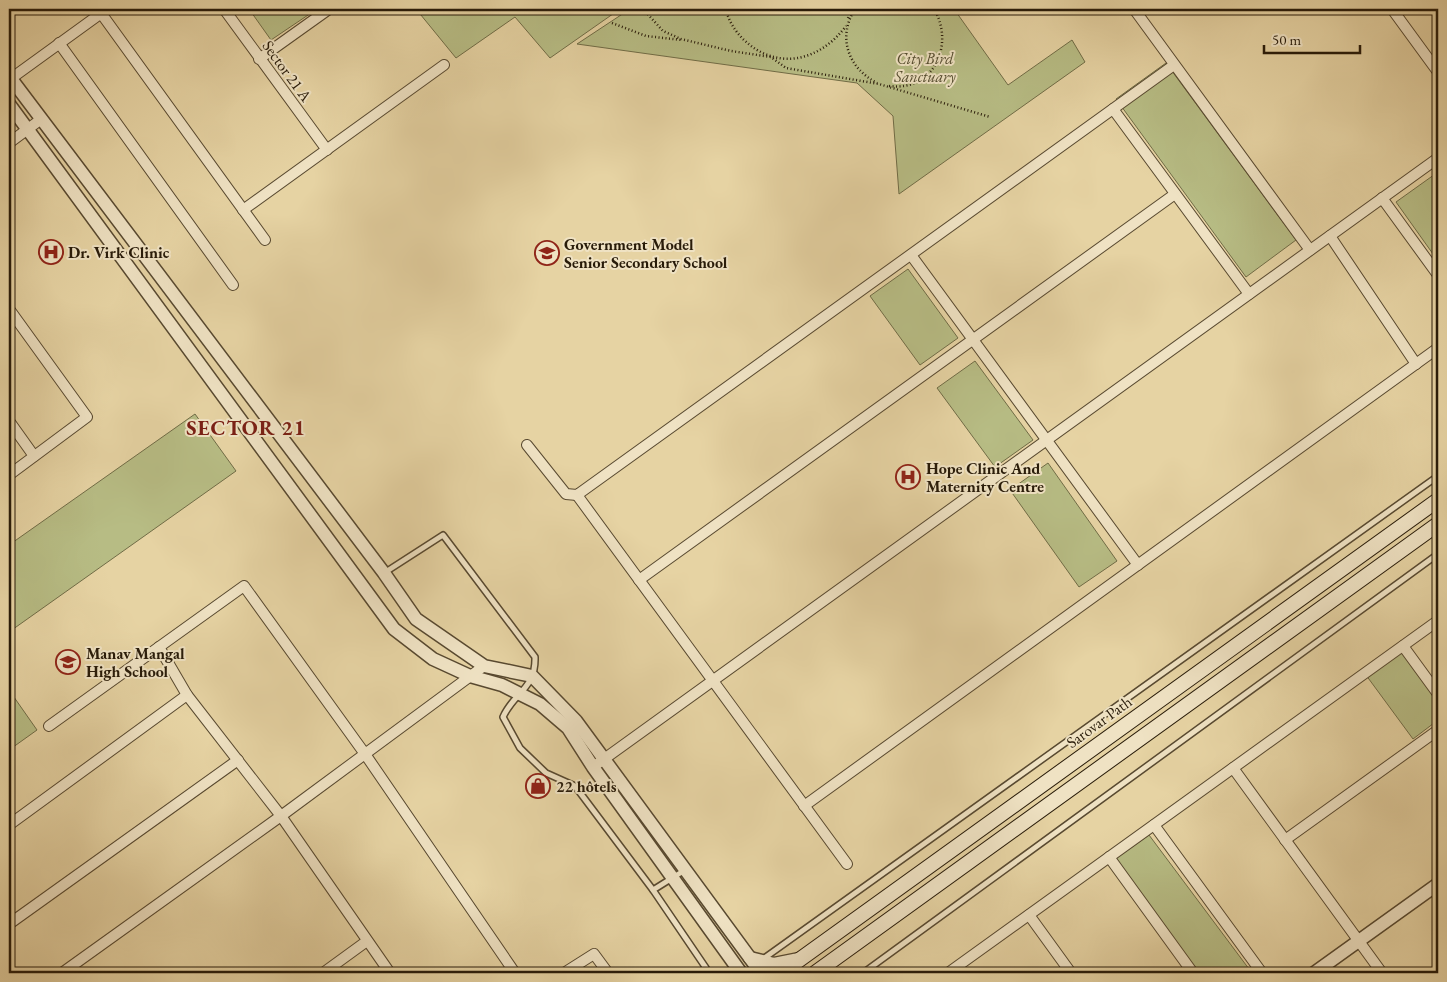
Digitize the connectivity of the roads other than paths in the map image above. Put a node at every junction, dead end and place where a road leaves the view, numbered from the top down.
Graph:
1 (224, 9) edge
2 (329, 9) edge
3 (1134, 9) edge
4 (1392, 9) edge
5 (102, 10) edge
6 (59, 43) junction
7 (259, 59) junction
8 (444, 65) dead end
9 (1174, 65) junction
10 (1438, 72) edge
11 (9, 78) edge
12 (9, 104) edge
13 (1113, 109) junction
14 (40, 120) junction
15 (27, 129) junction
16 (9, 143) edge
17 (327, 150) junction
18 (1438, 158) edge
19 (1175, 194) junction
20 (1382, 198) junction
21 (244, 210) junction
22 (1330, 236) junction
23 (265, 240) dead end
24 (1310, 250) junction
25 (910, 255) junction
26 (1438, 275) edge
27 (233, 285) dead end
28 (1249, 294) junction
29 (9, 310) edge
30 (973, 340) junction
31 (1438, 348) edge
32 (1416, 364) junction
33 (9, 421) edge
34 (1046, 440) junction
35 (526, 445) dead end
36 (34, 456) junction
37 (9, 475) edge
38 (1438, 476) edge
39 (577, 495) junction
40 (1438, 500) edge
41 (1438, 524) edge
42 (1438, 554) edge
43 (1138, 565) junction
44 (384, 573) junction
45 (639, 580) junction
46 (1436, 622) dead end
47 (1403, 646) junction
48 (159, 647) junction
49 (484, 666) junction
50 (470, 676) junction
51 (532, 676) junction
52 (713, 680) junction
53 (1438, 694) edge
54 (187, 695) junction
55 (521, 695) junction
56 (49, 726) dead end
57 (1438, 730) edge
58 (365, 754) junction
59 (605, 758) junction
60 (238, 760) junction
61 (593, 767) junction
62 (1233, 768) junction
63 (804, 806) junction
64 (281, 816) junction
65 (9, 825) edge
66 (1154, 825) junction
67 (1285, 840) junction
68 (1109, 857) junction
69 (847, 864) dead end
70 (686, 870) junction
71 (672, 878) junction
72 (1438, 884) edge
73 (653, 890) junction
74 (1028, 915) junction
75 (9, 924) edge
76 (367, 941) junction
77 (1359, 941) junction
78 (799, 959) junction
79 (754, 961) edge
80 (706, 968) dead end
81 (736, 969) edge
82 (62, 973) edge
83 (322, 973) edge
84 (390, 973) edge
85 (516, 973) edge
86 (564, 973) edge
87 (608, 973) edge
88 (781, 973) edge
89 (815, 973) edge
90 (863, 973) edge
91 (948, 973) edge
92 (1071, 973) edge
93 (1193, 973) edge
94 (1262, 973) edge
95 (1314, 973) edge
96 (1382, 973) edge

1 - 7 street, Sector 21 A
2 - 7 street
3 - 9 street
4 - 10 street
5 - 6 street
5 - 21 street
6 - 11 street
6 - 27 street
7 - 17 street, Sector 21 A
8 - 17 street
9 - 13 street
9 - 24 street
11 - 14 street
12 - 15 street
13 - 19 street
13 - 25 street
14 - 15 street
14 - 44 street
15 - 16 street
15 - 50 street
17 - 21 street
18 - 20 street
19 - 28 street
19 - 30 street
20 - 22 street
20 - 26 street
21 - 23 street
22 - 24 street
22 - 32 street
24 - 28 street
25 - 30 street
25 - 39 street
28 - 34 street
29 - 36 street
30 - 34 street
30 - 45 street
31 - 32 street
32 - 43 street
33 - 36 street
34 - 43 street
34 - 52 street
35 - 39 street
36 - 37 street
38 - 79 lane
39 - 45 street
40 - 78 main road, Sarovar Path
41 - 89 main road
42 - 90 lane
43 - 63 street
44 - 49 street
44 - 51 lane
45 - 52 street
46 - 47 street
47 - 53 street
47 - 62 street
48 - 54 street
48 - 56 street
48 - 58 street
49 - 50 street
49 - 51 street
50 - 55 street
50 - 58 street
51 - 55 lane
51 - 59 street
52 - 59 street
52 - 63 street
54 - 60 street
54 - 65 street
55 - 61 street
55 - 73 lane
57 - 67 street
58 - 64 street
58 - 85 street
59 - 61 street
59 - 70 street
60 - 64 street
60 - 75 street
61 - 71 street
62 - 66 street
62 - 67 street
63 - 69 street
64 - 76 street
64 - 82 street
66 - 68 street
66 - 94 street
67 - 77 street
68 - 74 street
68 - 93 street
70 - 71 lane
70 - 79 street
71 - 73 lane
71 - 81 street
72 - 77 street
73 - 80 lane
74 - 91 street
74 - 92 street
76 - 83 street
76 - 84 street
77 - 95 street
77 - 96 street
78 - 79 street
78 - 88 main road, Sarovar Path
79 - 81 street
86 - 87 street

